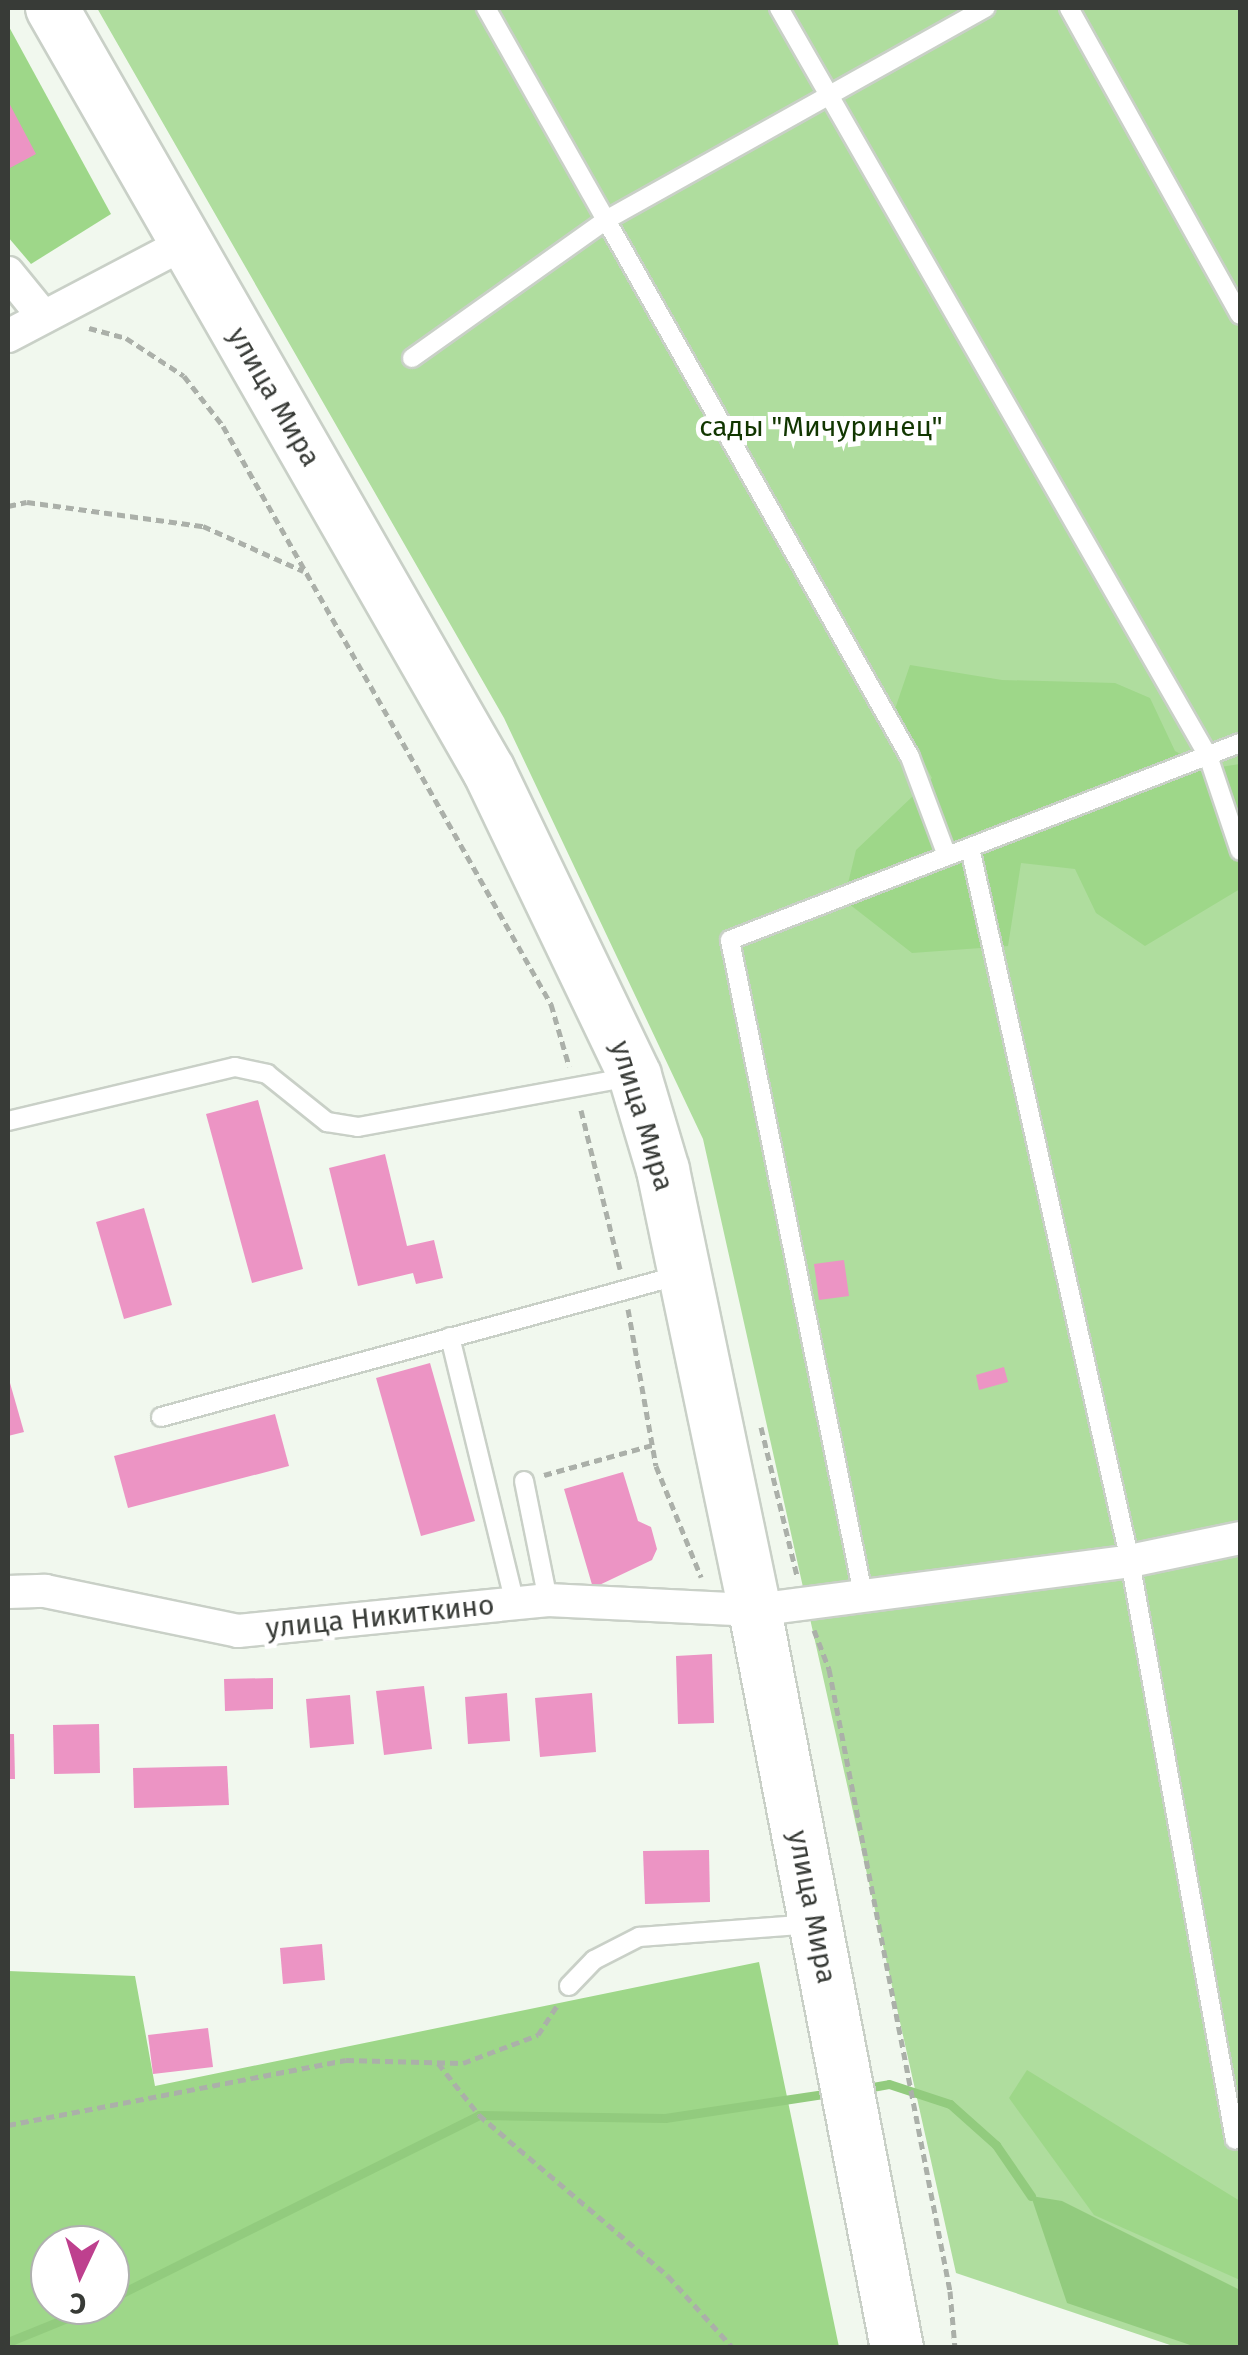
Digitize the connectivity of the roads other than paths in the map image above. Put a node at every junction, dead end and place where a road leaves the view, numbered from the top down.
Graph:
1 (52, 8) edge
2 (486, 8) edge
3 (778, 8) edge
4 (986, 8) edge
5 (1069, 8) edge
6 (829, 96) junction
7 (606, 220) junction
8 (186, 243) junction
9 (8, 273) edge
10 (1240, 315) edge
11 (43, 316) junction
12 (8, 336) edge
13 (412, 358) dead end
14 (1240, 743) edge
15 (1208, 756) junction
16 (970, 848) junction
17 (1240, 851) edge
18 (948, 856) junction
19 (636, 1076) junction
20 (8, 1121) edge
21 (685, 1274) junction
22 (450, 1337) junction
23 (161, 1417) dead end
24 (524, 1481) road end
25 (1240, 1538) edge
26 (1130, 1561) junction
27 (8, 1592) edge
28 (863, 1594) junction
29 (548, 1600) junction
30 (515, 1604) junction
31 (758, 1607) junction
32 (816, 1924) junction
33 (570, 1986) road end
34 (1235, 2140) dead end
35 (897, 2348) edge

1 - 8 main road, улица Мира
2 - 7 lane
3 - 6 lane
4 - 6 lane
5 - 10 lane
6 - 7 lane
6 - 15 lane
7 - 13 lane
7 - 18 lane
8 - 11 street
8 - 19 main road, улица Мира
9 - 11 street
11 - 12 street
14 - 15 lane
15 - 16 lane
15 - 17 lane
16 - 18 lane
16 - 26 lane
18 - 28 lane
19 - 20 lane
19 - 21 main road, улица Мира
21 - 22 lane
21 - 31 main road, улица Мира
22 - 23 lane
22 - 30 lane
24 - 29 lane
25 - 26 street, улица Никиткино
26 - 28 street, улица Никиткино
26 - 34 lane
27 - 30 street, улица Никиткино
28 - 31 street, улица Никиткино
29 - 30 street, улица Никиткино
29 - 31 street, улица Никиткино
31 - 32 main road, улица Мира
32 - 33 lane
32 - 35 main road, улица Мира

